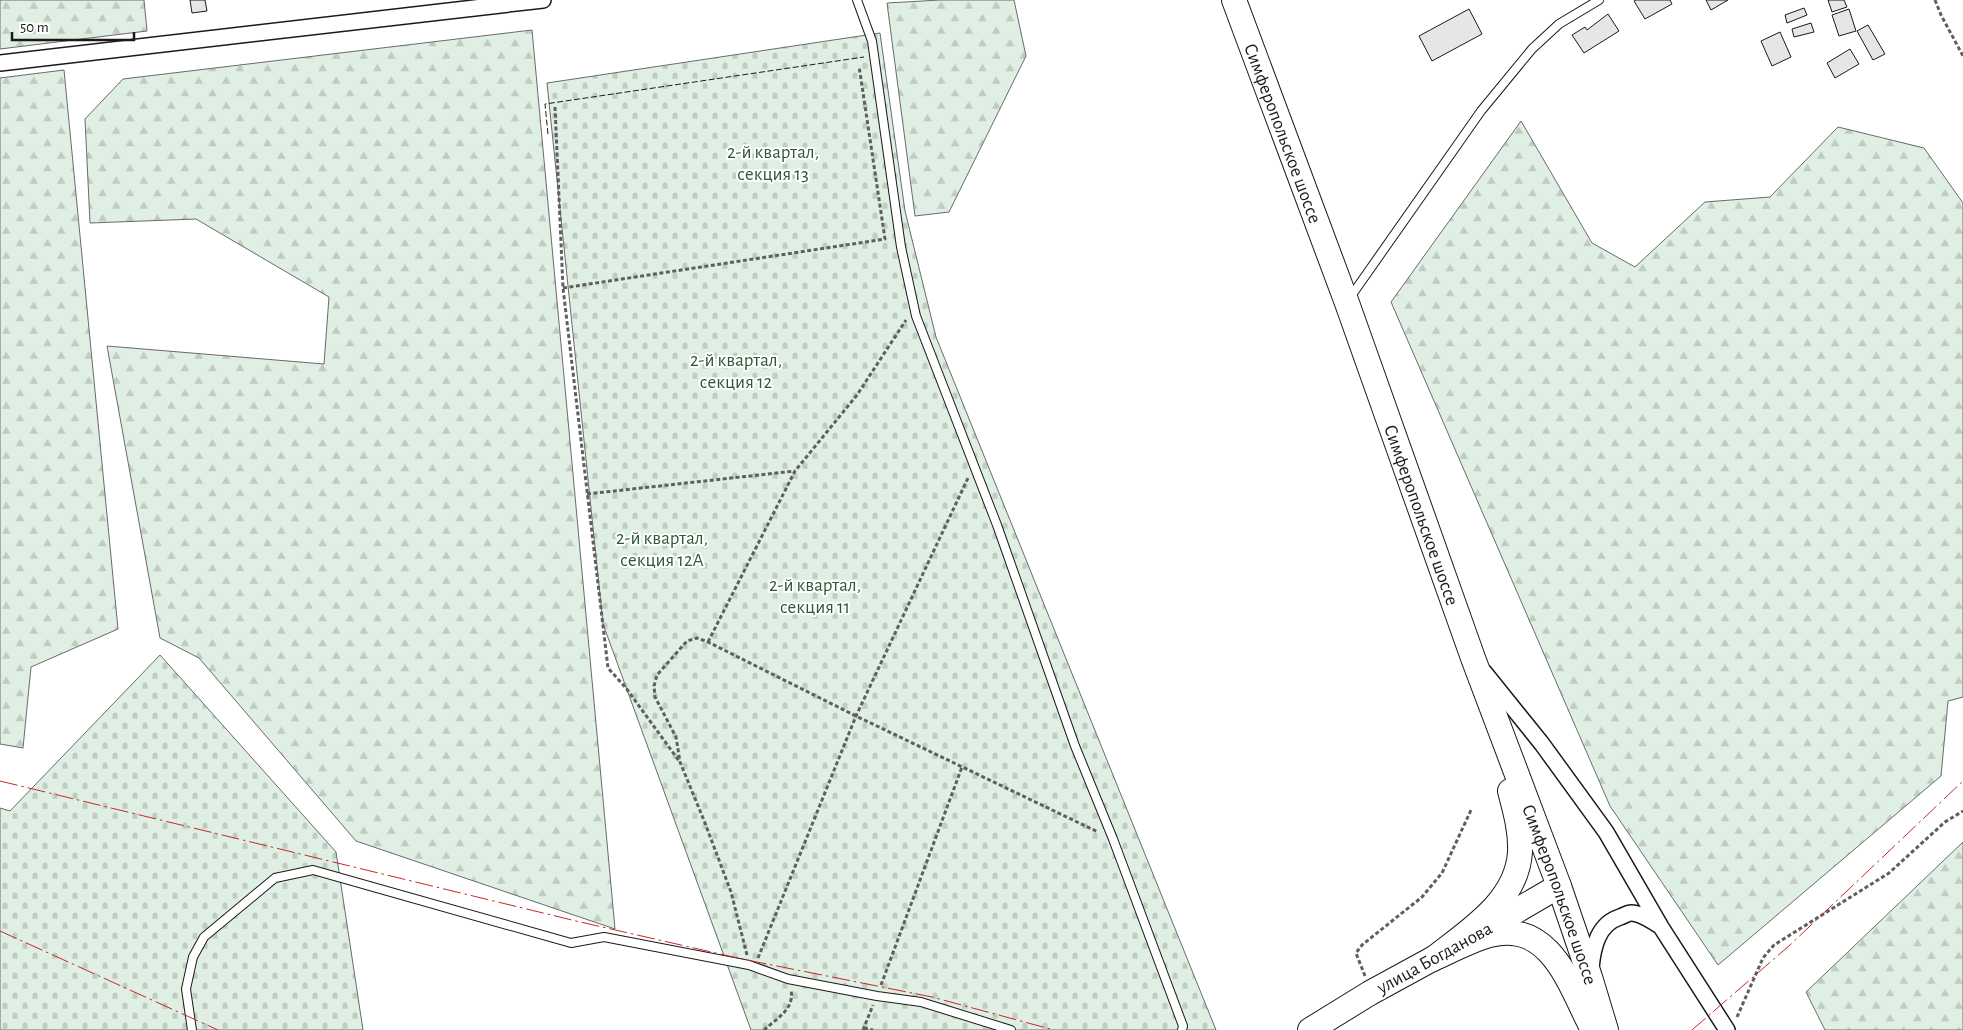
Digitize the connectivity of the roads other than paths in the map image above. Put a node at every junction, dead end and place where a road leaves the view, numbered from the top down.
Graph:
1 (543, 0) edge
2 (857, 0) edge
3 (1234, 0) edge
4 (1599, 0) edge
5 (0, 63) edge
6 (1347, 303) junction
7 (1473, 658) junction
8 (1493, 711) junction
9 (1560, 886) junction
10 (1661, 927) junction
11 (1433, 959) junction
12 (1590, 977) junction
13 (1731, 1026) edge
14 (192, 1030) edge
15 (1011, 1030) edge
16 (1182, 1030) edge
17 (1310, 1030) edge
18 (1593, 1030) edge
19 (1606, 1030) edge

1 - 5 street
2 - 16 lane
3 - 6 main road, Симферопольское шоссе
4 - 6 lane
6 - 7 main road, Симферопольское шоссе
7 - 8 main road, Симферопольское шоссе
7 - 10 street
8 - 9 main road, Симферопольское шоссе
8 - 11 main road
9 - 11 main road, улица Богданова
9 - 12 main road, Симферопольское шоссе
10 - 12 street
10 - 13 street
11 - 17 main road, улица Богданова
11 - 18 main road
12 - 19 main road, Симферопольское шоссе
14 - 15 lane

